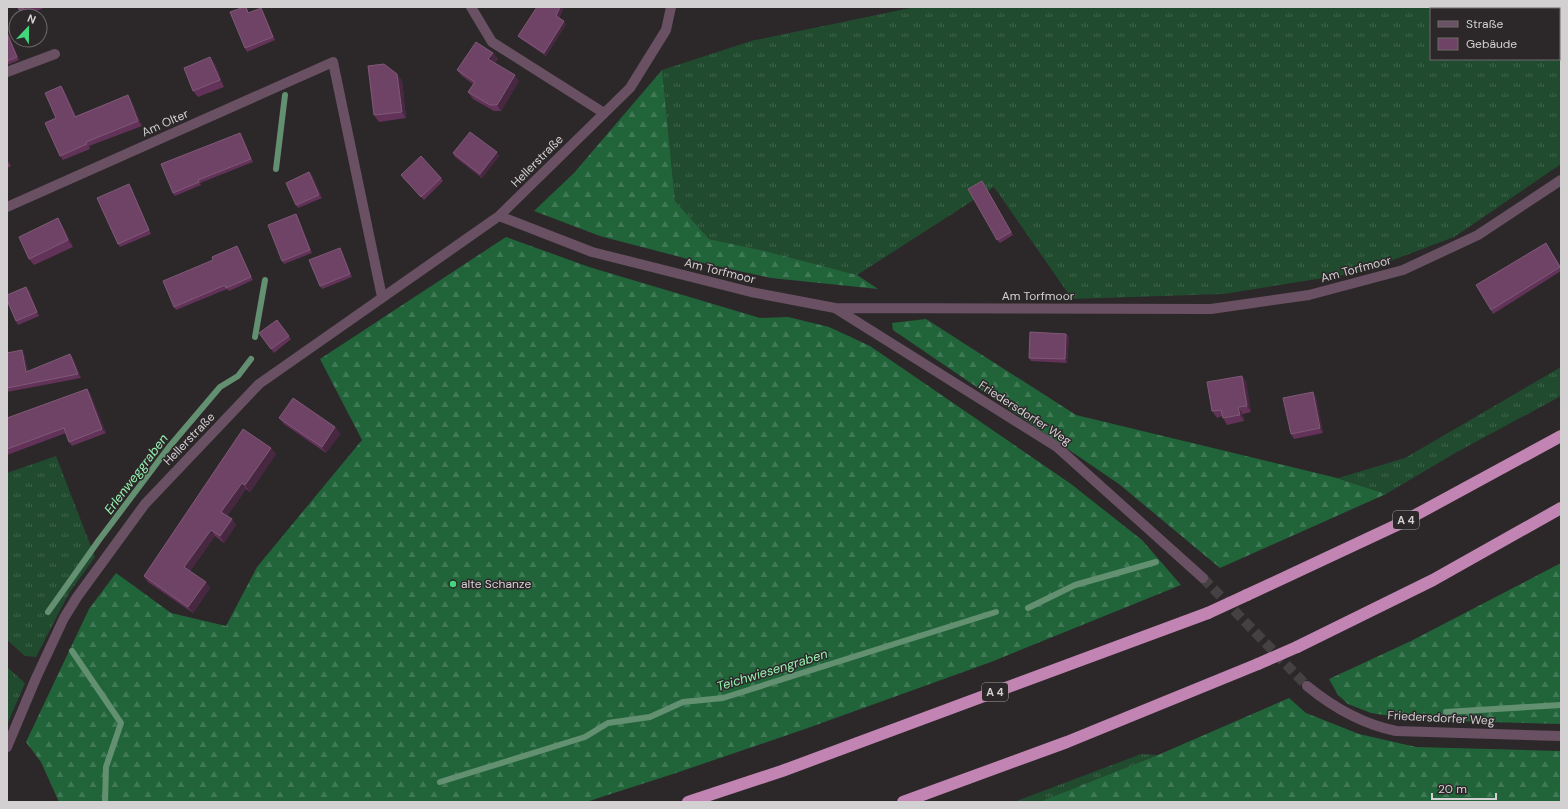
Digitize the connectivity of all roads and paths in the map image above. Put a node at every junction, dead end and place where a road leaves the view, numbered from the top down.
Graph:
1 (471, 7) edge
2 (671, 7) edge
3 (55, 54) dead end
4 (7, 72) edge
5 (604, 113) junction
6 (1561, 180) edge
7 (7, 207) edge
8 (499, 216) junction
9 (382, 297) junction
10 (834, 308) junction
11 (1561, 436) edge
12 (1561, 508) edge
13 (1203, 578) tunnel mouth
14 (1307, 686) tunnel mouth
15 (1561, 736) edge
16 (7, 747) edge
17 (688, 802) edge
18 (903, 802) edge

1 - 5 street
2 - 5 street, Hellerstraße
3 - 4 street
5 - 8 street, Hellerstraße
6 - 10 street, Am Torfmoor
7 - 9 street, Am Olter
8 - 9 street, Hellerstraße
8 - 10 street, Am Torfmoor
9 - 16 street, Hellerstraße
10 - 13 street, Friedersdorfer Weg
11 - 17 highway, A 4, bridge
12 - 18 highway, bridge
14 - 15 street, Friedersdorfer Weg

